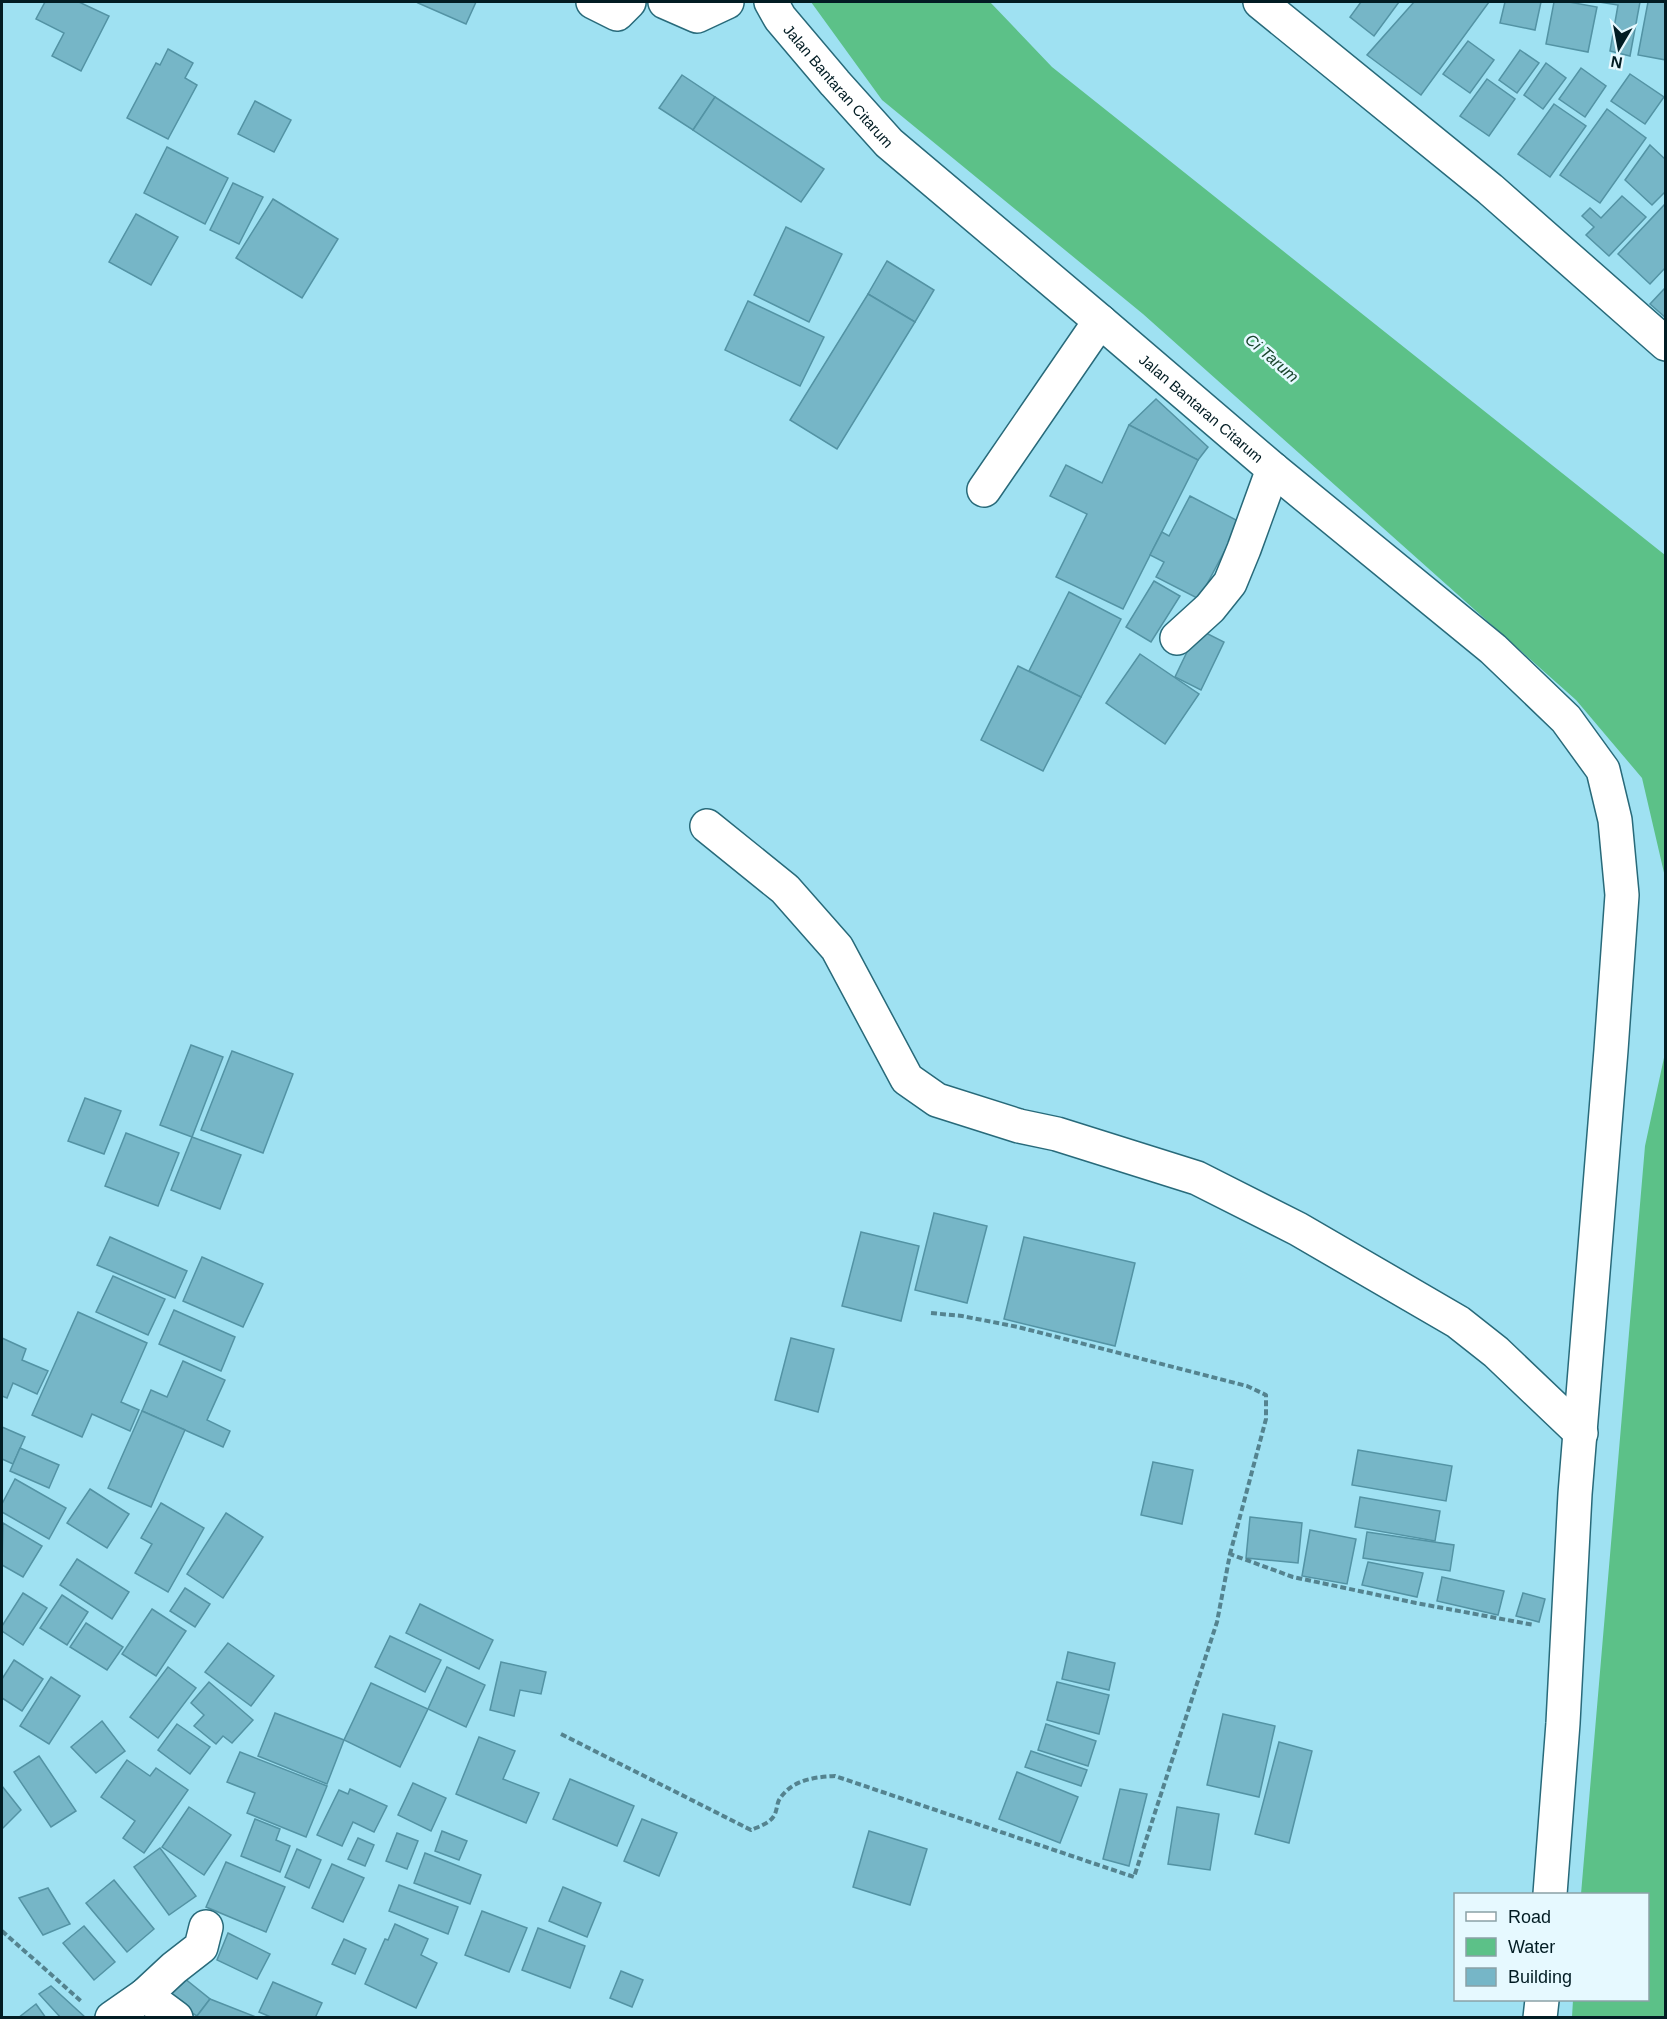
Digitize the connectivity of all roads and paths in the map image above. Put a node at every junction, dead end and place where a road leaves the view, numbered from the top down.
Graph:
1 (593, 2) edge
2 (629, 2) edge
3 (665, 2) edge
4 (727, 2) edge
5 (771, 2) edge
6 (1260, 2) edge
7 (1101, 321) junction
8 (1665, 344) edge
9 (1273, 470) junction
10 (984, 490) dead end
11 (1177, 638) dead end
12 (707, 826) dead end
13 (931, 1313) dead end
14 (1581, 1433) junction
15 (1230, 1554) junction
16 (1568, 1630) junction
17 (561, 1734) dead end
18 (1550, 1893) edge
19 (206, 1927) dead end
20 (2, 1931) edge
21 (145, 1995) junction
22 (1542, 2001) edge
23 (82, 2002) dead end
24 (112, 2018) edge
25 (176, 2018) edge
26 (1540, 2018) edge

1 - 2 street
3 - 4 street
5 - 7 street, Jalan Bantaran Citarum
6 - 8 street
7 - 9 street, Jalan Bantaran Citarum
7 - 10 street
9 - 11 street
9 - 14 street, Jalan Bantaran Citarum
12 - 14 street
13 - 15 path
14 - 16 street, Jalan Bantaran Citarum
15 - 16 path
15 - 17 path
16 - 18 street, Jalan Bantaran Citarum
19 - 21 street
20 - 23 path
21 - 24 street
21 - 25 street
22 - 26 street

